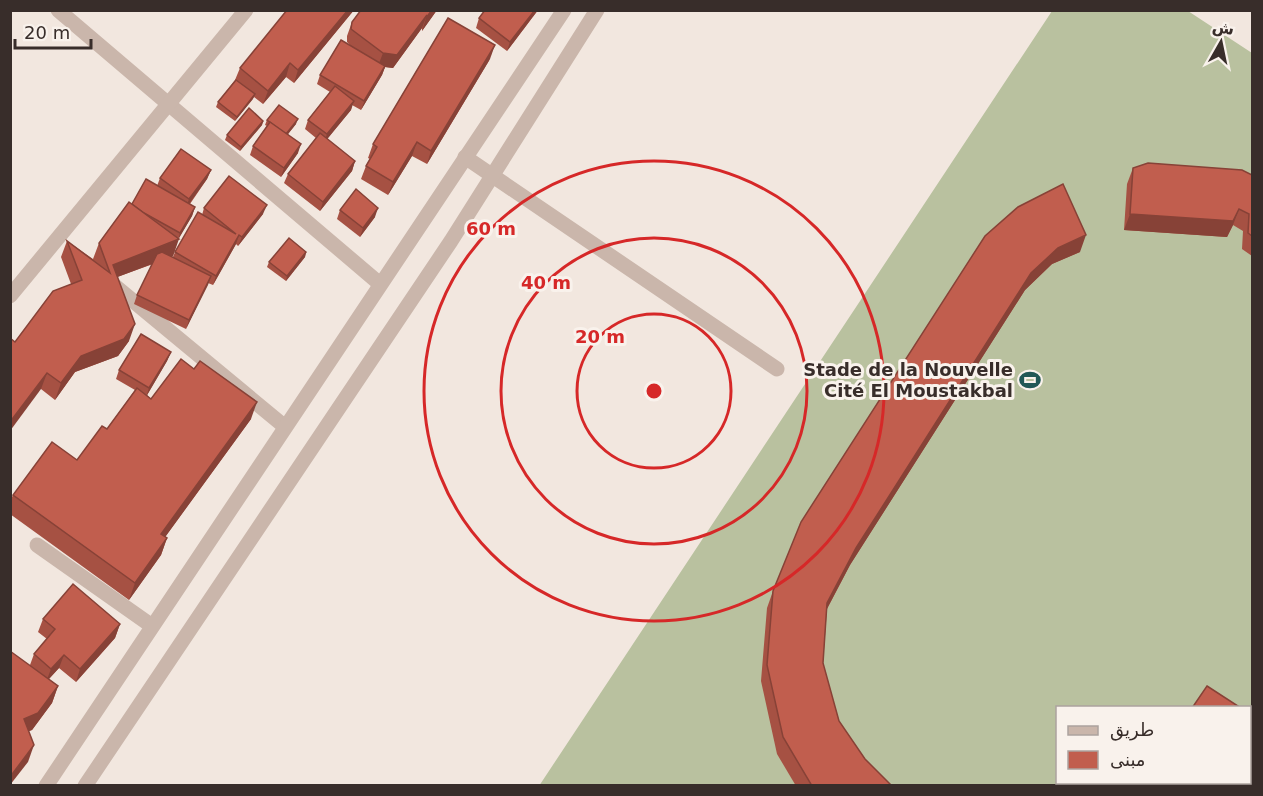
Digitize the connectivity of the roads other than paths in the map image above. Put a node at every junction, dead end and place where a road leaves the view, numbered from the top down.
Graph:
1 (58, 10) edge
2 (246, 10) edge
3 (564, 10) edge
4 (597, 10) edge
5 (168, 106) junction
6 (465, 157) junction
7 (493, 175) junction
8 (94, 269) edge
9 (380, 284) junction
10 (10, 296) edge
11 (777, 369) dead end
12 (284, 426) junction
13 (37, 545) dead end
14 (152, 626) junction
15 (46, 786) edge
16 (85, 786) edge

1 - 5 street
2 - 5 street
3 - 6 street
4 - 7 street
5 - 9 street
5 - 10 street
6 - 7 street
6 - 9 street
7 - 11 street
7 - 16 street
8 - 12 street
9 - 12 street
12 - 14 street
13 - 14 street
14 - 15 street

